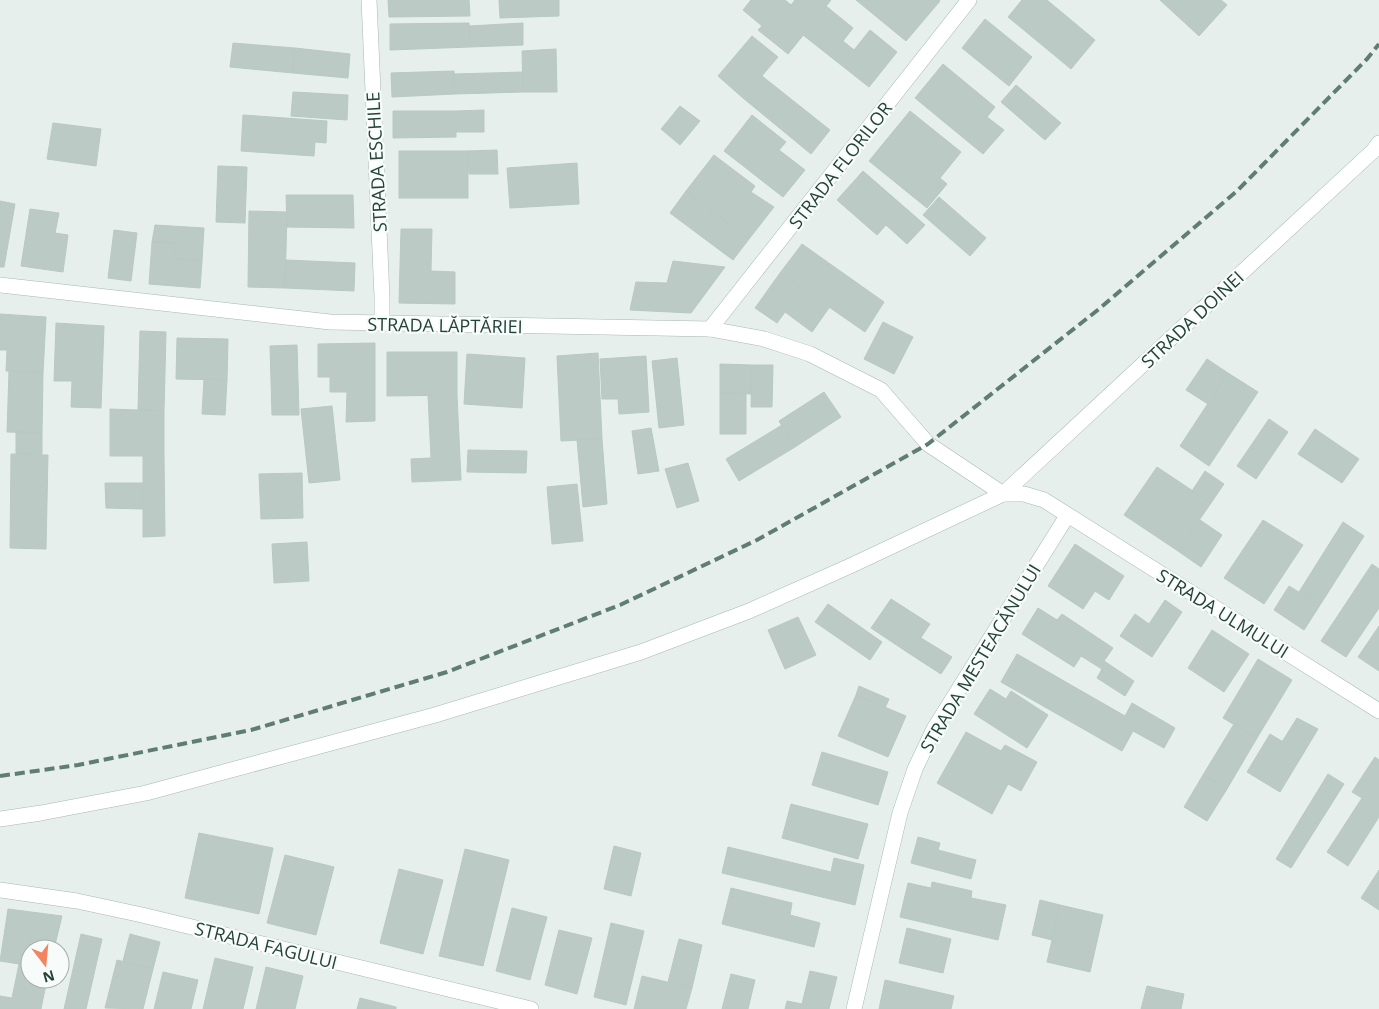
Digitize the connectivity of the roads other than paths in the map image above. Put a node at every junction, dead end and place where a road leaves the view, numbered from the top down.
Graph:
1 (369, 0) edge
2 (969, 0) edge
3 (1379, 143) edge
4 (0, 285) edge
5 (382, 324) junction
6 (710, 329) junction
7 (1004, 494) junction
8 (1067, 516) junction
9 (1379, 711) edge
10 (0, 818) edge
11 (0, 890) edge
12 (531, 1009) edge
13 (854, 1009) edge

1 - 5 street, STRADA ESCHILE
2 - 6 street, STRADA FLORILOR
3 - 7 street, STRADA DOINEI
4 - 5 street, STRADA LĂPTĂRIEI
5 - 6 street, STRADA LĂPTĂRIEI
6 - 7 street, STRADA LĂPTĂRIEI
7 - 8 street, STRADA ULMULUI
7 - 10 street
8 - 9 street, STRADA ULMULUI
8 - 13 street, STRADA MESTEACĂNULUI
11 - 12 street, STRADA FAGULUI

